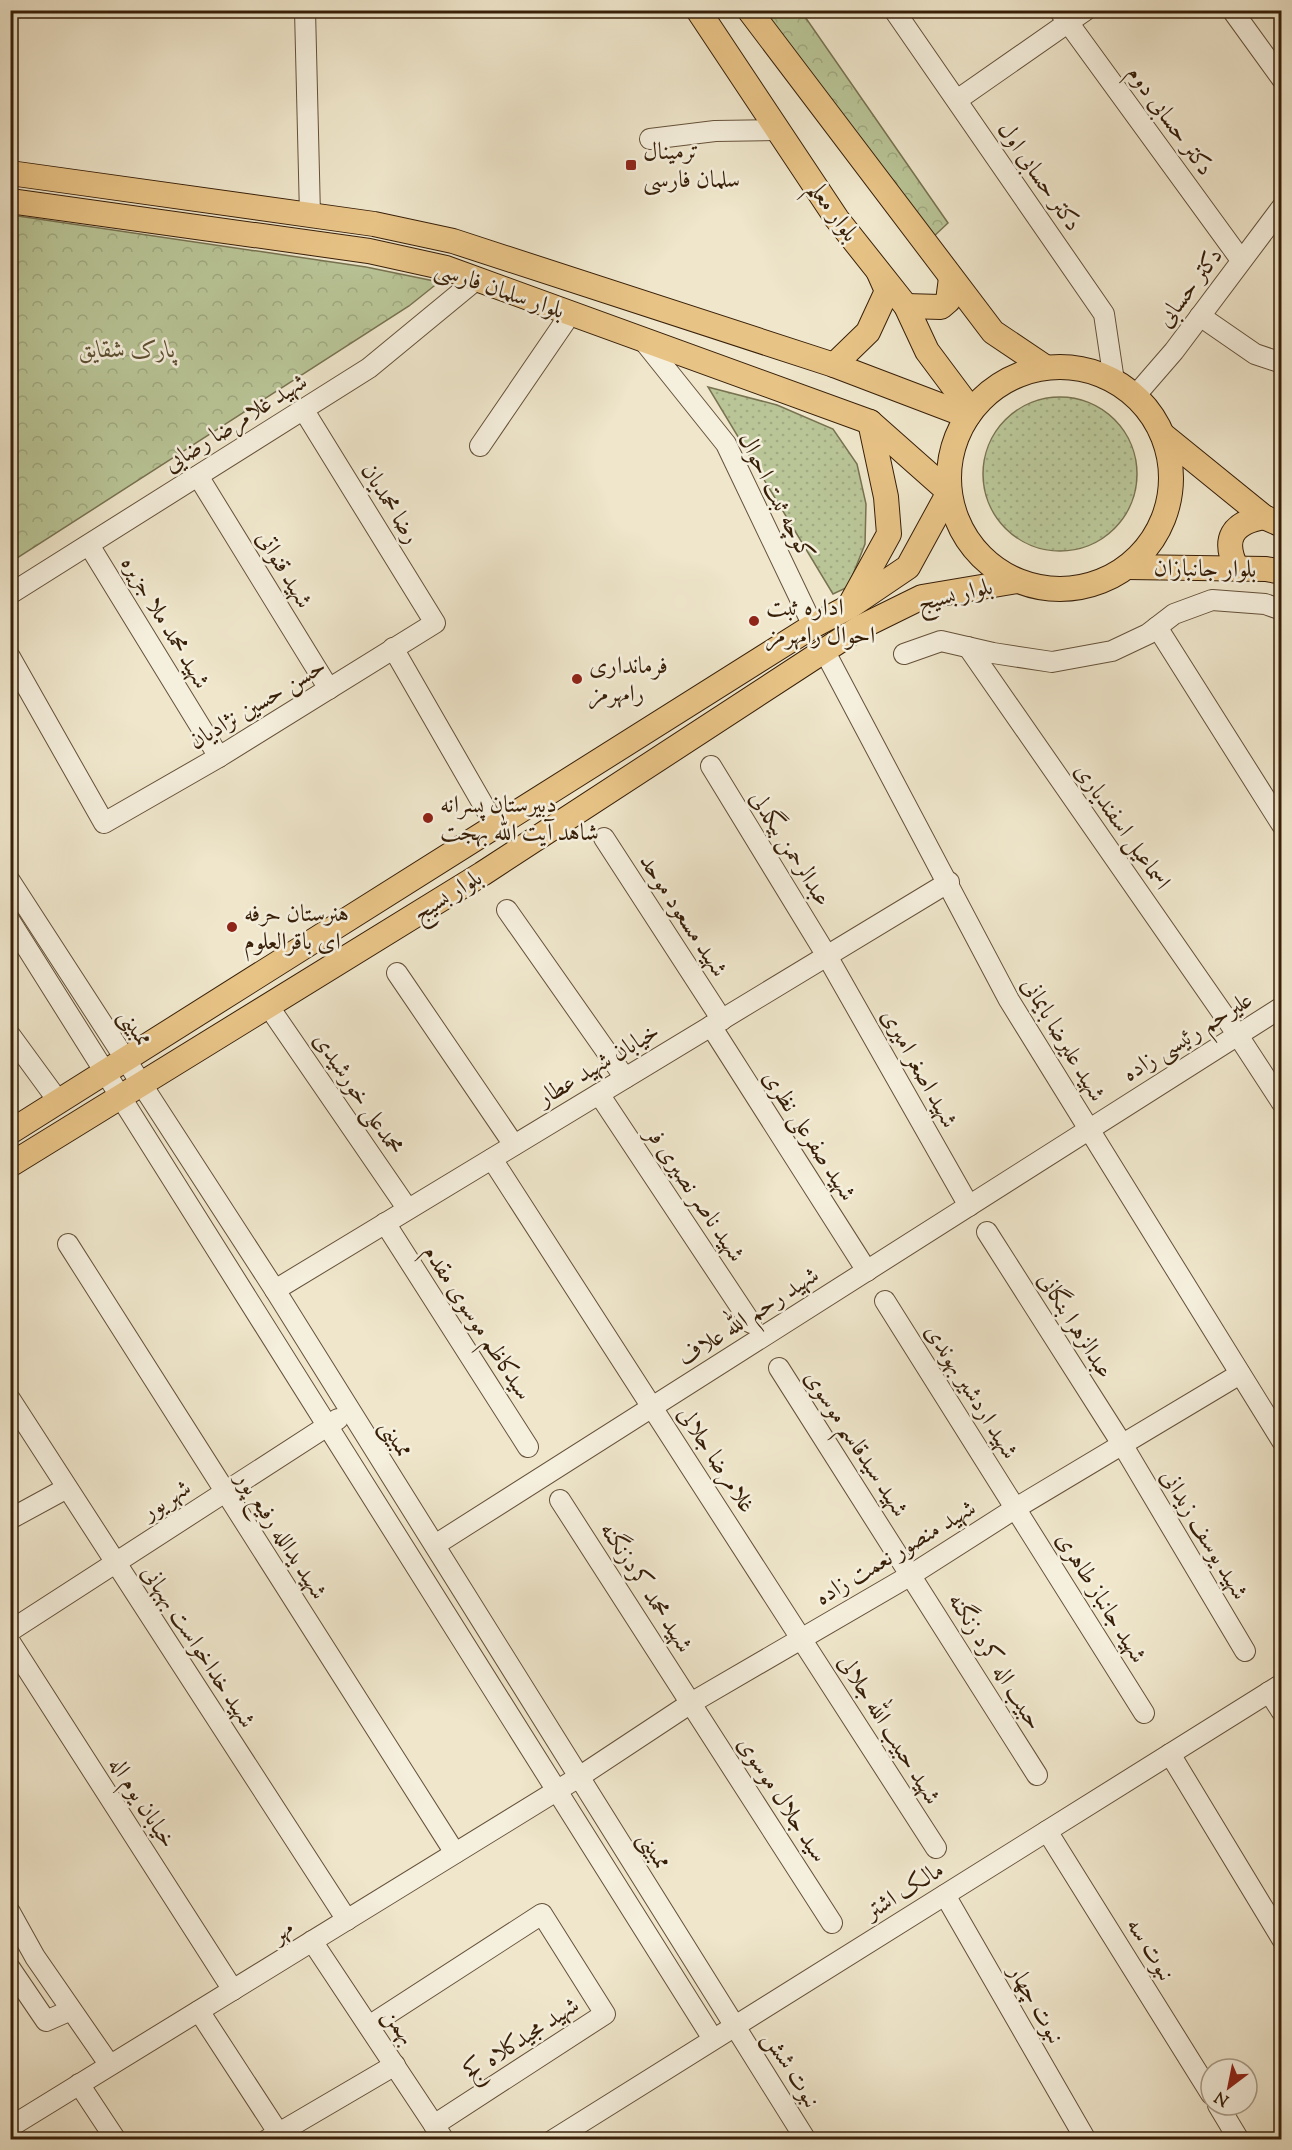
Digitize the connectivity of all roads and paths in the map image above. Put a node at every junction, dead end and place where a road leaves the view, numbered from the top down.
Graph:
1 (305, 10) edge
2 (698, 10) edge
3 (749, 10) edge
4 (894, 10) edge
5 (1086, 10) edge
6 (1232, 10) edge
7 (1064, 17) edge
8 (1281, 79) edge
9 (957, 100) junction
10 (777, 130) junction
11 (650, 139) dead end
12 (10, 173) edge
13 (10, 201) edge
14 (1281, 207) edge
15 (310, 215) junction
16 (1241, 260) junction
17 (876, 266) junction
18 (951, 278) junction
19 (477, 279) junction
20 (906, 306) junction
21 (571, 313) junction
22 (1200, 316) junction
23 (642, 339) junction
24 (1281, 363) edge
25 (834, 366) junction
26 (1045, 367) junction
27 (1114, 381) junction
28 (1135, 396) junction
29 (303, 410) junction
30 (969, 413) junction
31 (870, 422) junction
32 (1163, 435) junction
33 (480, 446) dead end
34 (198, 476) junction
35 (949, 492) junction
36 (1273, 521) edge
37 (89, 544) junction
38 (908, 567) junction
39 (1128, 567) junction
40 (1237, 568) junction
41 (1281, 572) edge
42 (1017, 581) junction
43 (10, 594) edge
44 (922, 597) junction
45 (849, 607) junction
46 (1281, 610) edge
47 (435, 623) joint
48 (813, 626) junction
49 (1157, 627) junction
50 (968, 647) junction
51 (393, 648) junction
52 (825, 652) junction
53 (904, 654) dead end
54 (10, 657) edge
55 (329, 689) junction
56 (219, 757) junction
57 (711, 766) dead end
58 (1281, 825) edge
59 (496, 827) junction
60 (604, 838) dead end
61 (431, 866) junction
62 (10, 881) edge
63 (949, 882) junction
64 (448, 895) junction
65 (507, 910) dead end
66 (10, 921) edge
67 (827, 956) junction
68 (397, 973) dead end
69 (269, 1006) junction
70 (1281, 1007) edge
71 (716, 1023) junction
72 (1237, 1034) junction
73 (10, 1035) edge
74 (127, 1058) junction
75 (106, 1072) junction
76 (625, 1078) junction
77 (142, 1084) junction
78 (599, 1094) junction
79 (121, 1097) junction
80 (59, 1102) junction
81 (1281, 1103) edge
82 (1089, 1128) junction
83 (10, 1132) edge
84 (514, 1145) junction
85 (492, 1159) junction
86 (10, 1165) edge
87 (969, 1206) junction
88 (407, 1208) junction
89 (385, 1223) junction
90 (987, 1232) dead end
91 (68, 1244) dead end
92 (867, 1271) junction
93 (275, 1290) junction
94 (885, 1301) dead end
95 (751, 1323) dead end
96 (779, 1368) dead end
97 (1239, 1374) junction
98 (10, 1399) edge
99 (653, 1408) junction
100 (350, 1411) junction
101 (329, 1425) junction
102 (1281, 1441) edge
103 (1122, 1444) junction
104 (528, 1447) dead end
105 (67, 1488) junction
106 (224, 1492) junction
107 (560, 1500) dead end
108 (1016, 1508) junction
109 (10, 1519) edge
110 (435, 1545) junction
111 (114, 1562) junction
112 (911, 1575) junction
113 (10, 1631) edge
114 (801, 1637) junction
115 (10, 1642) edge
116 (1245, 1651) dead end
117 (1275, 1688) edge
118 (691, 1703) junction
119 (1281, 1712) edge
120 (1143, 1713) dead end
121 (1170, 1754) junction
122 (1037, 1775) dead end
123 (579, 1777) junction
124 (557, 1790) junction
125 (1047, 1831) junction
126 (936, 1848) dead end
127 (455, 1853) junction
128 (945, 1895) junction
129 (10, 1912) edge
130 (346, 1920) junction
131 (832, 1923) dead end
132 (1281, 1939) edge
133 (312, 1941) junction
134 (35, 1957) junction
135 (11, 1969) edge
136 (233, 1990) junction
137 (71, 2010) junction
138 (199, 2011) junction
139 (369, 2026) junction
140 (735, 2026) junction
141 (713, 2039) junction
142 (109, 2064) junction
143 (395, 2065) junction
144 (1199, 2075) edge
145 (78, 2084) junction
146 (1225, 2117) edge
147 (10, 2127) edge
148 (439, 2132) edge
149 (276, 2137) edge
150 (116, 2139) edge
151 (553, 2139) edge
152 (806, 2139) edge
153 (1086, 2139) edge
154 (1239, 2139) edge

1 - 15 street
2 - 10 main road, بلوار معلم
3 - 18 main road
4 - 9 street, دکتر حسابی اول
5 - 7 street
6 - 8 street
7 - 9 street
7 - 16 street, دکتر حسابی دوم
9 - 27 street, دکتر حسابی اول
10 - 11 street
10 - 17 main road, بلوار معلم
12 - 15 main road, بلوار سلمان فارسی
13 - 19 main road, بلوار سلمان فارسی
14 - 16 street, دکتر حسابی
15 - 25 main road, بلوار سلمان فارسی
16 - 22 street, دکتر حسابی
17 - 20 main road, بلوار معلم
17 - 25 main road
18 - 20 main road
18 - 26 main road
19 - 21 main road, بلوار سلمان فارسی
19 - 29 street, شهید غلامرضا رضایی
20 - 30 main road, بلوار معلم
21 - 23 main road, بلوار سلمان فارسی
21 - 33 street
22 - 24 street
22 - 28 street, دکتر حسابی
23 - 31 main road, بلوار سلمان فارسی
23 - 48 street, کوچه ثبت احوال
25 - 30 main road, بلوار سلمان فارسی
26 - 27 main road
26 - 30 main road
27 - 28 main road
28 - 32 main road
29 - 34 street, شهید غلامرضا رضایی
29 - 47 street, رضا محمدیان
30 - 35 main road
31 - 35 main road, بلوار سلمان فارسی
31 - 45 main road
32 - 36 main road
32 - 39 main road
34 - 37 street, شهید غلامرضا رضایی
34 - 55 street, شهید قنواتی
35 - 38 main road, بلوار بسیج
35 - 42 main road
36 - 40 main road
37 - 43 street, شهید غلامرضا رضایی
37 - 56 street, شهید محمد ملا جزیره
38 - 44 main road
38 - 45 main road, بلوار بسیج
39 - 40 main road, بلوار جانبازان
39 - 42 main road
40 - 41 main road, بلوار جانبازان
42 - 44 main road, بلوار بسیج
44 - 52 main road, بلوار بسیج
45 - 48 main road, بلوار بسیج
46 - 49 street
47 - 51 street, حسن حسین نژادیان
48 - 59 main road, بلوار بسیج
49 - 50 street
49 - 58 street
50 - 53 street
50 - 72 street, اسماعیل اسفندیاری
51 - 55 street, حسن حسین نژادیان
51 - 59 street
52 - 63 street, شهید علیرضا بایمانی
52 - 64 main road, بلوار بسیج
54 - 56 street, حسن حسین نژادیان
55 - 56 street, حسن حسین نژادیان
57 - 67 street, عبدالرحمن بیگدلی
59 - 61 main road, بلوار بسیج
60 - 71 street, شهید مسعود موحد
61 - 64 main road
61 - 74 main road, بلوار بسیج
62 - 74 street, ممبینی
63 - 67 street, خیابان شهید عطار
63 - 82 street, شهید علیرضا بایمانی
64 - 69 main road, بلوار بسیج
65 - 76 street
66 - 75 street
67 - 71 street, خیابان شهید عطار
67 - 87 street, شهید اصغر امیری
68 - 84 street
69 - 77 main road, بلوار بسیج
69 - 88 street, محمدعلی خورشیدی
70 - 72 street, علیرحم رئیسی زاده
71 - 76 street, خیابان شهید عطار
71 - 92 street, شهید صفرعلی نظری
72 - 81 street, اسماعیل اسفندیاری
72 - 82 street, علیرحم رئیسی زاده
73 - 80 street
74 - 75 main road, بلوار بسیج
74 - 77 street, ممبینی
75 - 79 street
75 - 80 main road, بلوار بسیج
76 - 78 street, خیابان شهید عطار
77 - 79 main road, بلوار بسیج
77 - 93 street, ممبینی
78 - 84 street, خیابان شهید عطار
78 - 95 street, شهید ناصر نصیری فر
79 - 86 main road, بلوار بسیج
79 - 101 street
80 - 83 main road, بلوار بسیج
82 - 87 street, شهید رحم الله علاف
82 - 97 street, شهید علیرضا بایمانی
84 - 85 street, خیابان شهید عطار
85 - 88 street, خیابان شهید عطار
85 - 99 street, غلامرضا جلالی
87 - 92 street, شهید رحم الله علاف
88 - 89 street, خیابان شهید عطار
89 - 93 street, خیابان شهید عطار
89 - 104 street, سیدکاظم موسوی مقدم
90 - 103 street, عبدالزهرا بنگانی
91 - 106 street, شهید یدالله رفیع پور
92 - 99 street, شهید رحم الله علاف
93 - 100 street, ممبینی
94 - 108 street, شهید اردشیر بهوندی
96 - 112 street, شهید سیدقاسم موسوی
97 - 102 street, شهید علیرضا بایمانی
97 - 103 street, شهید منصور نعمت زاده
98 - 105 street, شهید خداخواست بهبهانی
99 - 110 street, شهید رحم الله علاف
99 - 114 street, غلامرضا جلالی
100 - 101 street, شهریور
100 - 110 street, ممبینی
101 - 106 street, شهریور
101 - 124 street
103 - 108 street, شهید منصور نعمت زاده
103 - 116 street, شهید یوسف زیدانی
105 - 109 street
105 - 111 street, شهید خداخواست بهبهانی
106 - 111 street, شهریور
106 - 127 street, شهید یدالله رفیع پور
107 - 118 street, شهید محمد کردزنگنه
108 - 112 street, شهید منصور نعمت زاده
108 - 120 street, شهید جانباز طاهری
110 - 123 street, ممبینی
111 - 113 street, شهریور
111 - 130 street, شهید خداخواست بهبهانی
112 - 114 street, شهید منصور نعمت زاده
112 - 122 street, حبیب اله کرد زنگنه
114 - 118 street, شهید منصور نعمت زاده
114 - 126 street, شهید حبیب الله جلالی
115 - 136 street, خیابان یوم اله
117 - 119 street
117 - 121 street, مالک اشتر
118 - 123 street, شهید منصور نعمت زاده
118 - 131 street, سید جلال موسوی
121 - 125 street, مالک اشتر
121 - 132 street
123 - 124 street, مهر
123 - 140 street, ممبینی
124 - 127 street, مهر
124 - 141 street
125 - 128 street, مالک اشتر
125 - 144 street, نبوت سه
127 - 130 street, مهر
128 - 140 street, مالک اشتر
128 - 153 street, نبوت چهار
129 - 134 street
130 - 133 street, مهر
133 - 136 street, مهر
133 - 139 street, بهمن
134 - 135 street
134 - 137 street
135 - 137 street
136 - 138 street, مهر
137 - 142 street
138 - 142 street, مهر
138 - 149 street
139 - 143 street, بهمن
139 - 148 street, شهید مجیدکلاه کج
140 - 141 street, مالک اشتر
140 - 152 street, نبوت شش
141 - 151 street, مالک اشتر
142 - 145 street, مهر
143 - 148 street, بهمن
143 - 149 street
145 - 147 street, مهر
145 - 150 street
146 - 154 street

